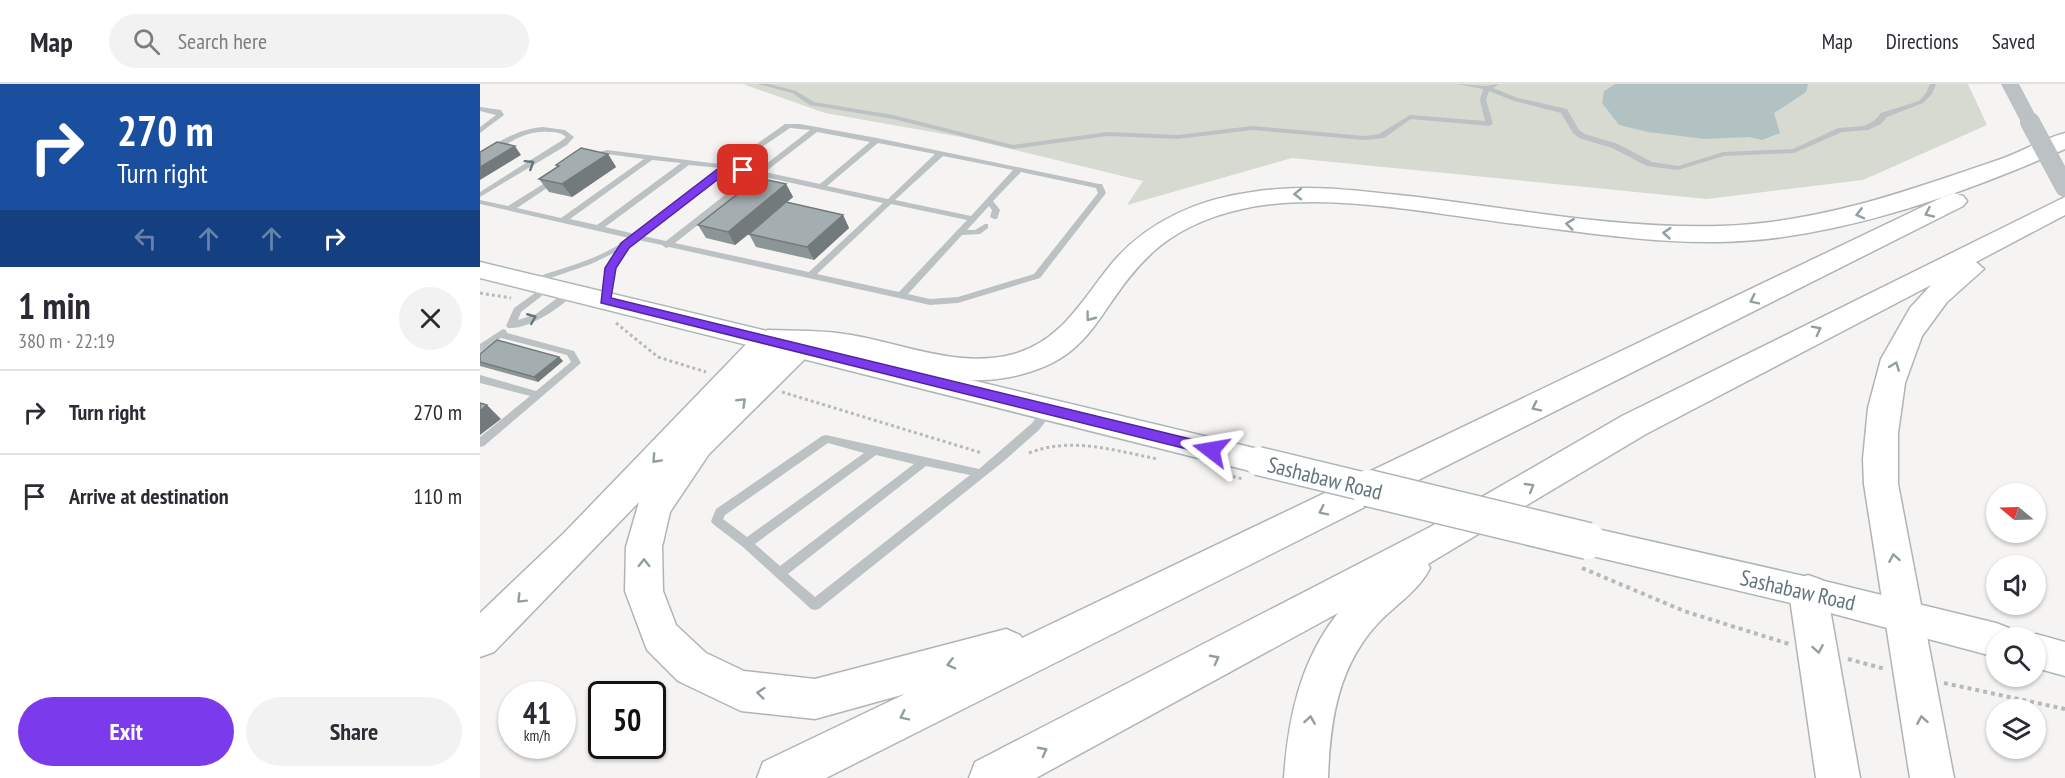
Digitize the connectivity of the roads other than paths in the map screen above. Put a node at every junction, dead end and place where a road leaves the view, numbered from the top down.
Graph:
1 (761, 84) edge
2 (1460, 84) edge
3 (1496, 84) edge
4 (1933, 84) edge
5 (2010, 84) edge
6 (1487, 88) junction
7 (480, 109) edge
8 (816, 129) junction
9 (480, 131) edge
10 (877, 140) junction
11 (2065, 140) edge
12 (941, 153) junction
13 (480, 156) edge
14 (650, 159) junction
15 (688, 162) junction
16 (2015, 162) junction
17 (578, 164) edge
18 (728, 166) junction
19 (1019, 169) junction
20 (568, 170) edge
21 (759, 173) junction
22 (821, 186) junction
23 (480, 195) edge
24 (890, 201) junction
25 (988, 201) junction
26 (2061, 201) edge
27 (480, 202) edge
28 (509, 208) junction
29 (994, 217) dead end
30 (972, 219) junction
31 (562, 221) junction
32 (985, 226) dead end
33 (599, 228) junction
34 (959, 233) junction
35 (635, 238) junction
36 (625, 245) junction
37 (666, 245) junction
38 (480, 270) edge
39 (810, 276) junction
40 (545, 290) junction
41 (901, 296) junction
42 (610, 311) junction
43 (511, 326) junction
44 (500, 335) junction
45 (784, 344) junction
46 (480, 350) edge
47 (480, 380) edge
48 (538, 395) junction
49 (1050, 409) junction
50 (480, 443) edge
51 (874, 451) junction
52 (924, 462) junction
53 (979, 473) junction
54 (1443, 538) junction
55 (747, 544) junction
56 (780, 573) junction
57 (1808, 592) junction
58 (1126, 607) junction
59 (1904, 616) junction
60 (1986, 637) edge
61 (480, 639) edge
62 (2046, 654) edge
63 (2065, 659) edge
64 (778, 778) edge
65 (991, 778) edge
66 (1306, 778) edge
67 (1838, 778) edge
68 (1932, 778) edge

1 - 6 lane
2 - 6 lane
3 - 6 lane
4 - 6 lane
5 - 26 street, bridge
7 - 9 lane
8 - 10 lane
8 - 18 lane
8 - 21 lane
10 - 12 lane
10 - 22 lane
11 - 16 highway
12 - 19 lane
12 - 24 lane
23 -> 13 lane
14 - 15 lane
14 - 17 lane
14 - 31 lane
15 - 18 lane
15 - 33 lane
16 -> 45 highway
16 -> 58 highway
18 - 21 lane
18 - 35 lane
19 - 25 lane
19 - 41 lane
20 - 28 lane
21 - 22 lane
21 - 37 lane
22 - 24 lane
24 - 30 lane
24 - 39 lane
25 - 29 lane
25 - 30 lane
54 -> 26 highway
59 -> 26 highway
27 - 28 lane
28 - 31 lane
30 - 34 lane
31 - 33 lane
32 - 34 lane
33 - 35 lane
34 - 41 lane
35 - 36 lane
35 - 37 lane
36 - 40 lane
36 - 42 lane
37 - 39 lane
38 - 40 main road, Sashabaw Road
39 - 41 lane
40 - 42 main road, Sashabaw Road
40 - 43 lane
43 -> 40 lane
42 - 45 main road, Sashabaw Road
43 - 44 lane
44 - 46 lane
44 - 48 lane
45 - 49 main road, Sashabaw Road
58 -> 45 highway
45 -> 61 highway
47 - 48 lane
48 - 50 lane
49 - 53 lane
49 - 57 main road, Sashabaw Road, bridge
51 - 52 lane
51 - 55 lane
51 - 55 lane
52 - 53 lane
52 - 56 lane
53 - 56 lane
65 -> 54 highway
66 -> 54 highway
55 - 56 lane
57 - 59 main road, Sashabaw Road
57 -> 67 highway
58 -> 64 highway
59 - 60 main road, Sashabaw Road
68 -> 59 highway
62 - 63 main road

